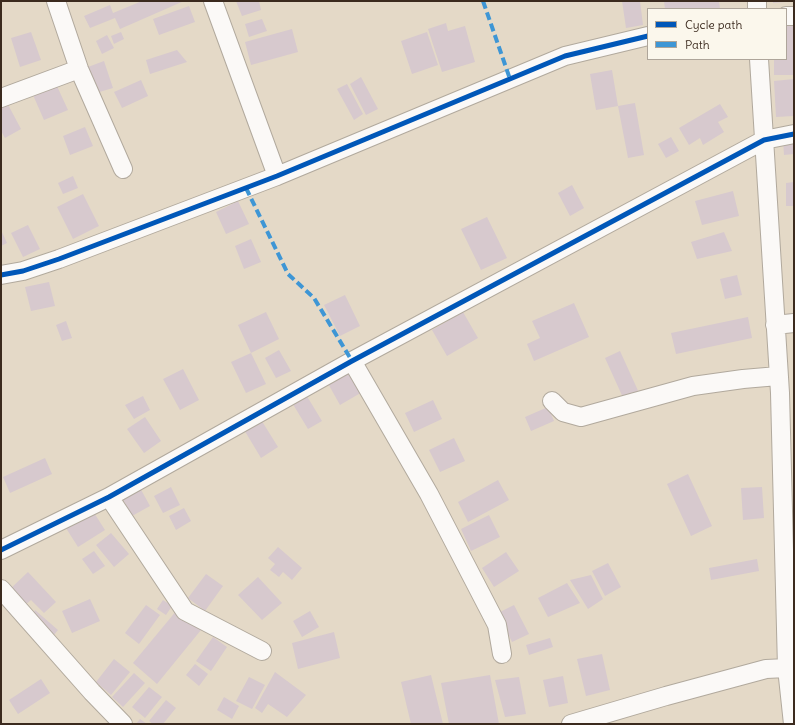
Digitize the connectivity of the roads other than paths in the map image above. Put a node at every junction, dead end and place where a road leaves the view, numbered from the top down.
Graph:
1 (56, 1) edge
2 (213, 1) edge
3 (647, 36) edge
4 (759, 60) edge
5 (79, 69) junction
6 (1, 98) edge
7 (794, 134) edge
8 (764, 140) junction
9 (123, 169) dead end
10 (277, 176) junction
11 (1, 275) edge
12 (794, 322) edge
13 (775, 325) junction
14 (352, 361) junction
15 (778, 376) junction
16 (552, 401) dead end
17 (109, 497) junction
18 (1, 550) edge
19 (1, 589) edge
20 (262, 652) dead end
21 (502, 654) dead end
22 (787, 668) junction
23 (123, 724) edge
24 (571, 724) edge
25 (792, 724) edge

1 - 5 street
2 - 10 street
3 - 10 street
4 - 8 street
5 - 6 street
5 - 9 street
7 - 8 street
8 - 13 street
8 - 14 street
10 - 11 street
12 - 13 street
13 - 15 street
14 - 17 street
14 - 21 street
15 - 16 street
15 - 22 street
17 - 18 street
17 - 20 street
19 - 23 street
22 - 24 street
22 - 25 street

